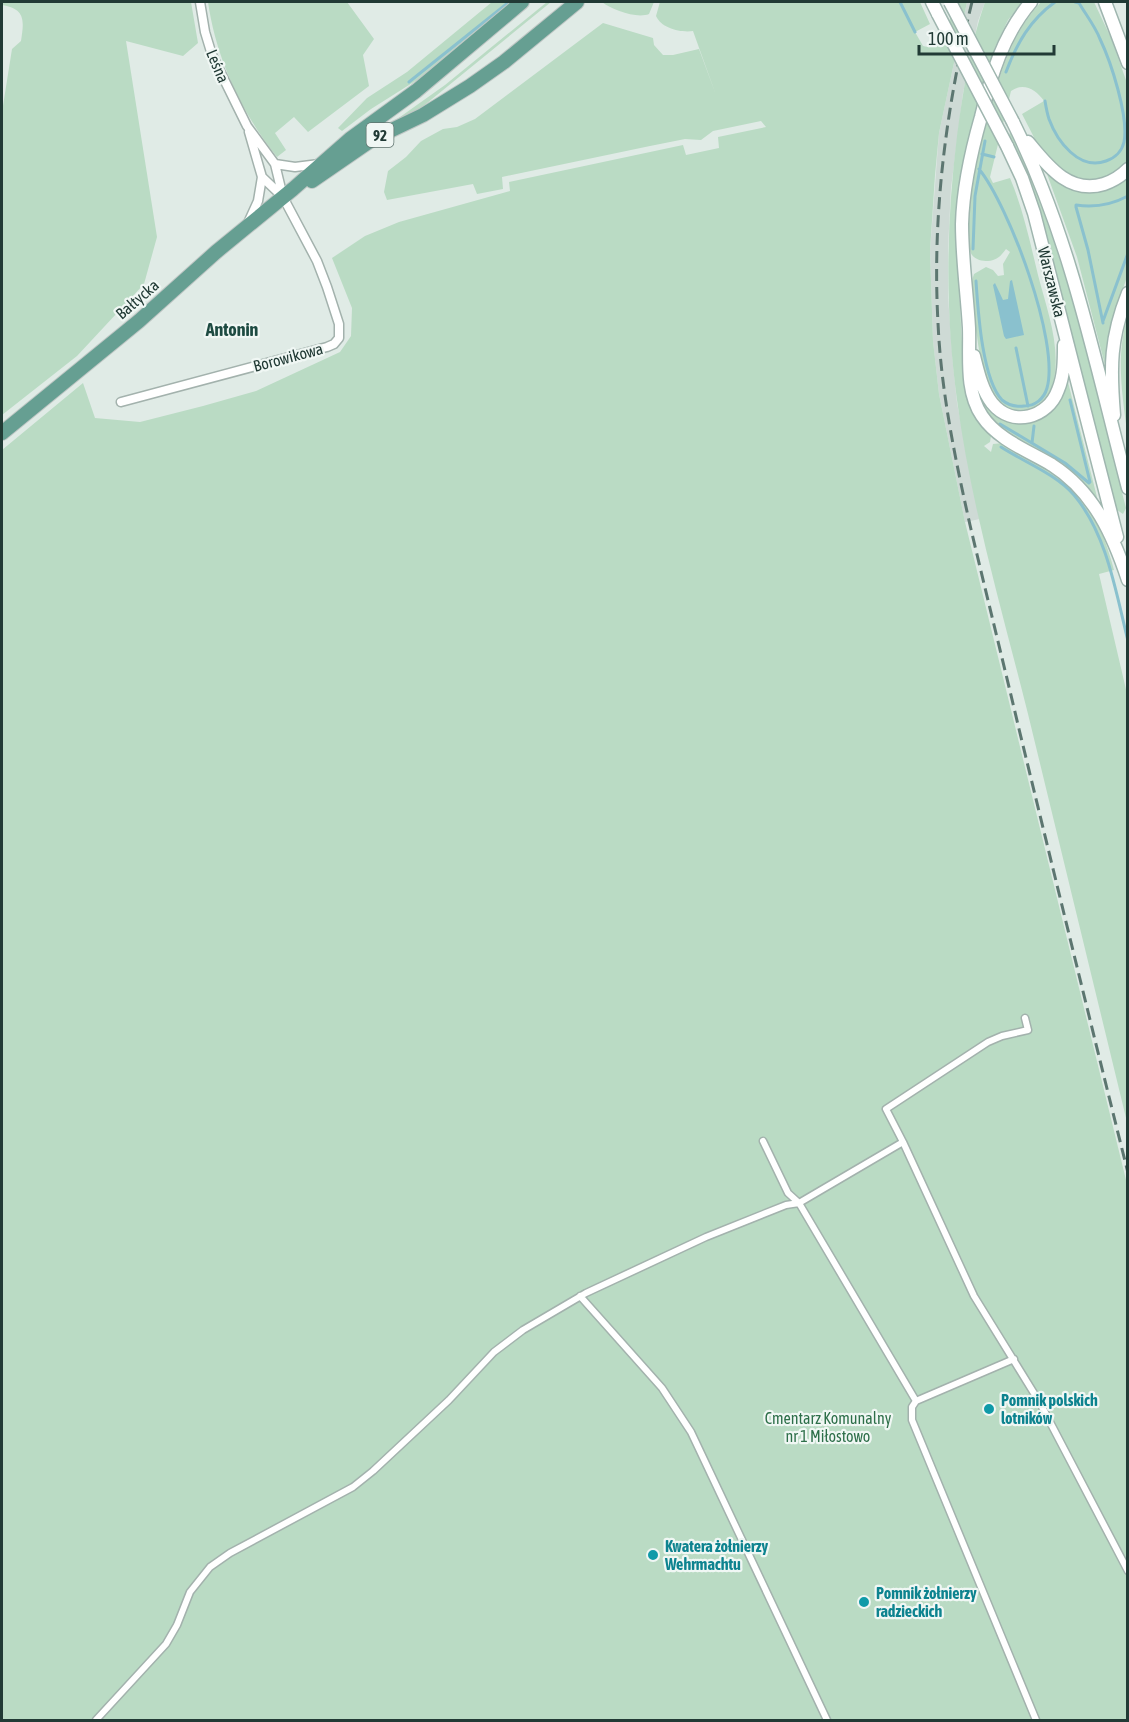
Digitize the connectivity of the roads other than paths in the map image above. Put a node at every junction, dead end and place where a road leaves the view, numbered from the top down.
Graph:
1 (200, 2) edge
2 (522, 2) edge
3 (577, 2) edge
4 (932, 2) edge
5 (950, 2) edge
6 (1031, 2) edge
7 (1103, 4) edge
8 (1128, 63) edge
9 (1013, 122) junction
10 (247, 126) junction
11 (275, 164) junction
12 (320, 164) junction
13 (1128, 169) edge
14 (262, 177) junction
15 (288, 193) junction
16 (245, 229) junction
17 (1128, 293) edge
18 (1062, 322) junction
19 (969, 327) junction
20 (121, 402) dead end
21 (2, 433) edge
22 (1117, 449) junction
23 (1128, 488) edge
24 (1128, 580) edge
25 (1025, 1018) dead end
26 (762, 1141) dead end
27 (903, 1142) junction
28 (799, 1203) junction
29 (580, 1296) junction
30 (1014, 1359) junction
31 (916, 1401) junction
32 (1128, 1572) edge
33 (96, 1720) edge
34 (827, 1720) edge
35 (1036, 1720) edge

1 - 10 street, Leśna
2 - 12 main road, Bałtycka / 92
3 - 15 main road, Bałtycka / 92
4 - 18 main road, Warszawska, bridge
5 - 9 main road, Warszawska, bridge
6 - 19 main road
7 - 8 main road
9 - 13 main road
9 - 22 main road, Warszawska
10 - 11 street, Leśna
10 - 14 street, Leśna
11 - 12 street
11 - 15 street, Leśna
12 - 15 main road, Bałtycka / 92
14 - 15 street
14 - 16 street, Leśna
15 - 16 main road, Bałtycka / 92
15 - 20 street, Borowikowa
16 - 21 main road, Bałtycka / 92
17 - 22 main road
18 - 19 main road
18 - 24 main road, Warszawska
19 - 24 main road
22 - 23 main road, Warszawska
25 - 27 street
26 - 28 street
27 - 28 street
27 - 30 street
28 - 29 street
28 - 31 street
29 - 33 street
29 - 34 street
30 - 31 street
30 - 32 street
31 - 35 street

